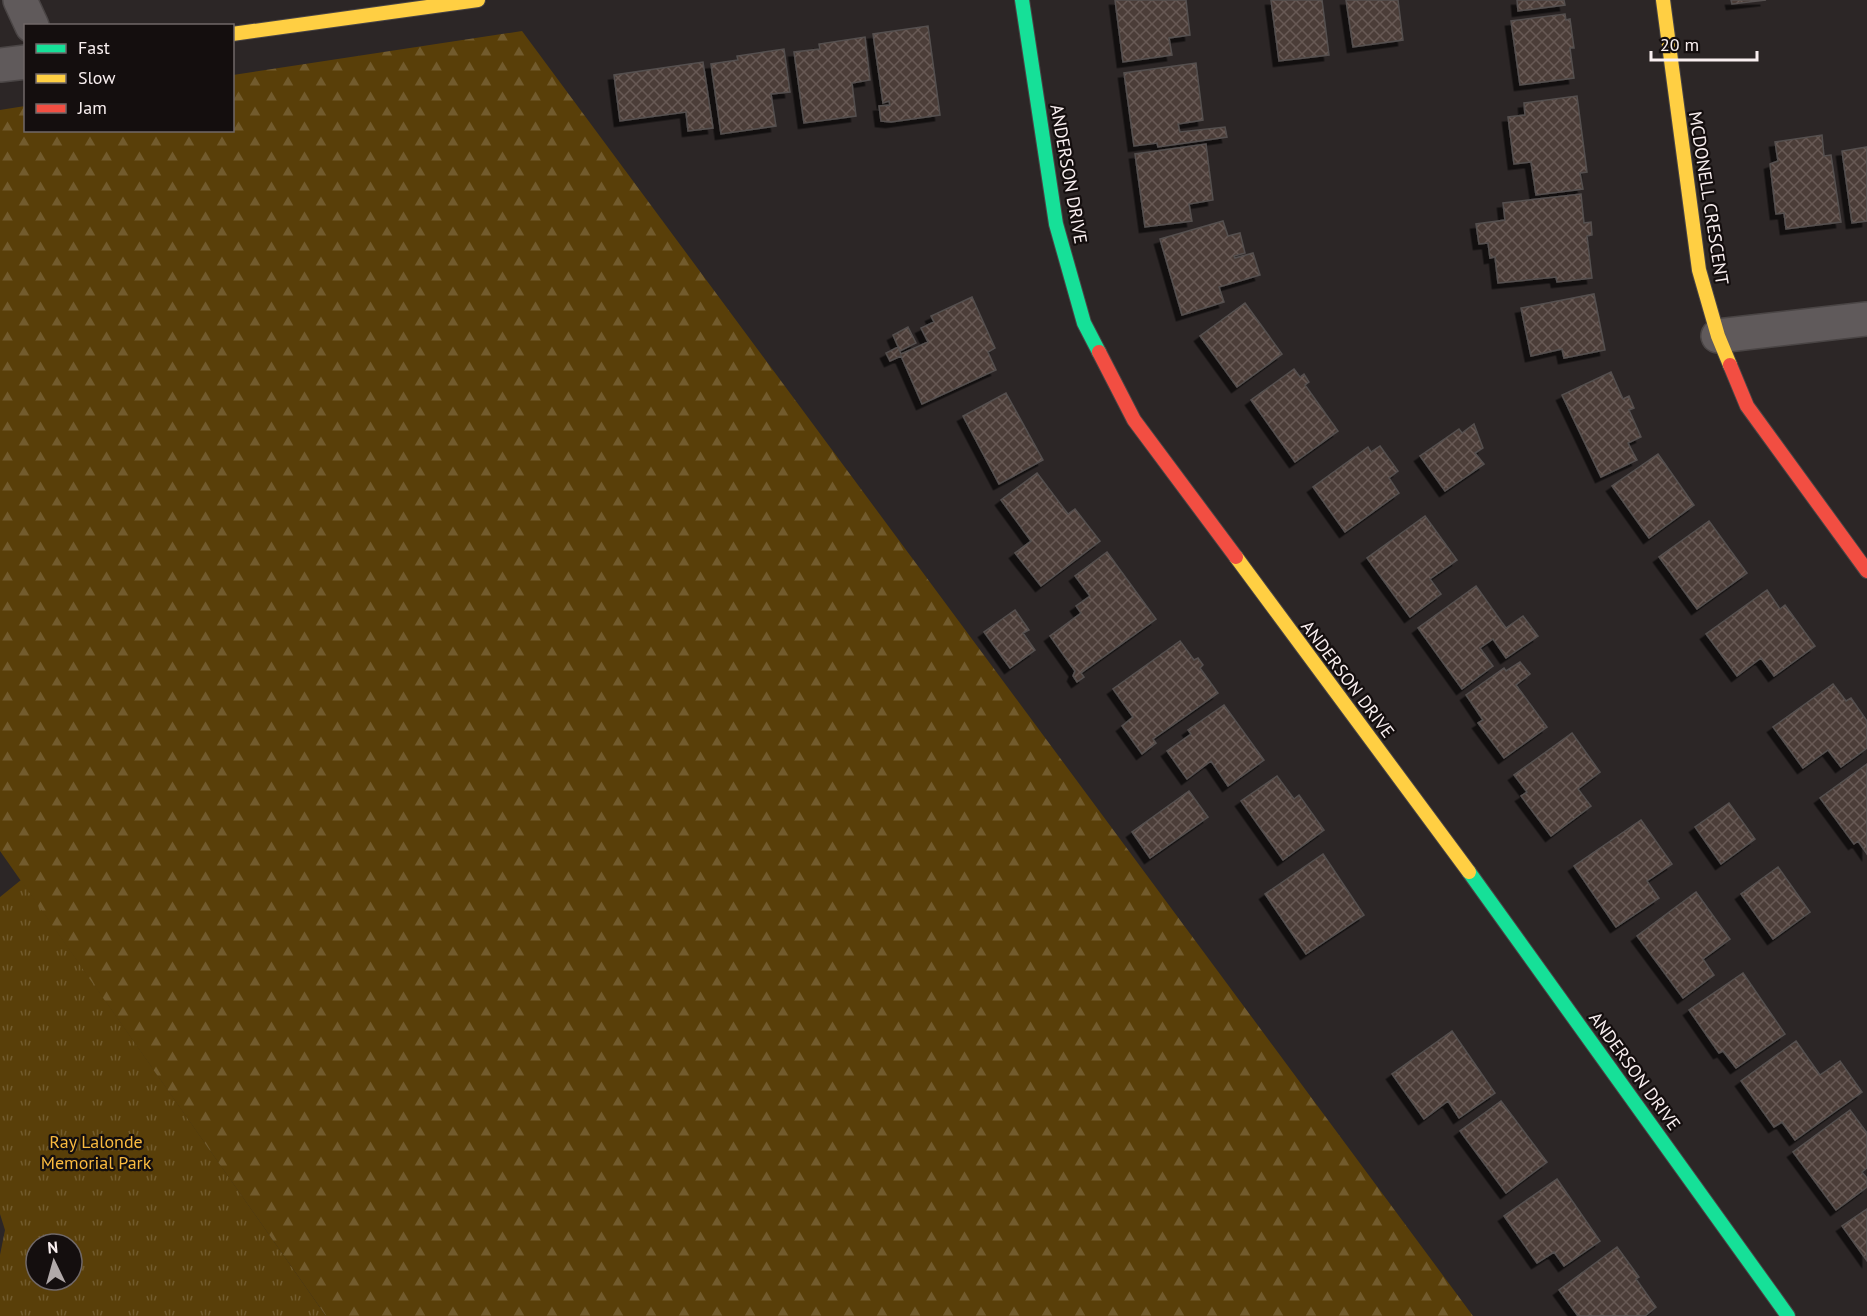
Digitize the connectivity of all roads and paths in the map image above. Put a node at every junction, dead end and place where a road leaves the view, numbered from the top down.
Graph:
1 (20, 0) edge
2 (478, 0) edge
3 (1022, 0) edge
4 (1663, 0) edge
5 (31, 24) edge
6 (234, 34) edge
7 (24, 62) edge
8 (0, 65) edge
9 (1867, 319) edge
10 (1718, 336) junction
11 (1867, 571) edge
12 (1788, 1316) edge

1 - 5 street
2 - 6 street
3 - 12 street, ANDERSON DRIVE
4 - 10 street, MCDONELL CRESCENT
7 - 8 street
9 - 10 street
10 - 11 street, MCDONELL CRESCENT

